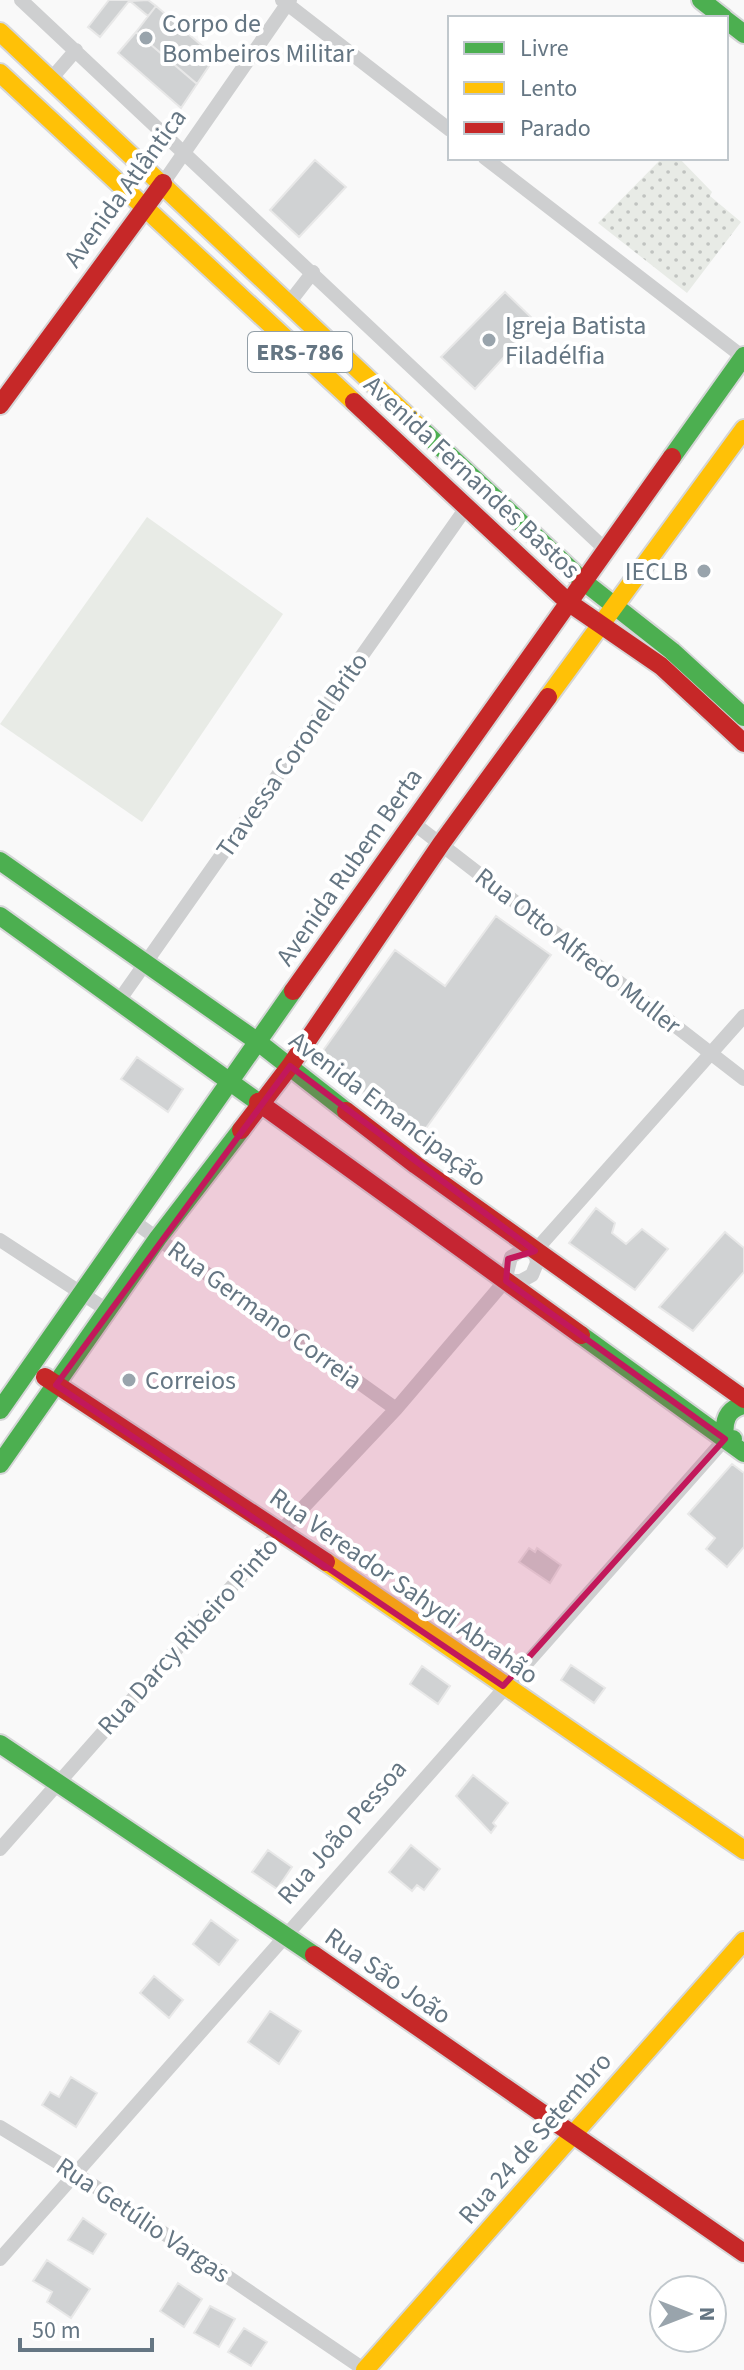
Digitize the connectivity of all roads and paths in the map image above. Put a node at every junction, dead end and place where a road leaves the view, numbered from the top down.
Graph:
1 (21, 0) edge
2 (701, 0) edge
3 (286, 1) edge
4 (721, 16) edge
5 (728, 21) edge
6 (0, 32) edge
7 (744, 34) edge
8 (76, 50) junction
9 (0, 73) edge
10 (51, 79) junction
11 (448, 128) edge
12 (185, 151) junction
13 (488, 160) edge
14 (163, 183) junction
15 (145, 206) junction
16 (313, 272) junction
17 (289, 303) junction
18 (744, 357) edge
19 (0, 367) edge
20 (18, 380) junction
21 (0, 405) edge
22 (744, 429) edge
23 (466, 508) junction
24 (606, 550) junction
25 (583, 581) junction
26 (568, 602) junction
27 (616, 608) junction
28 (602, 628) junction
29 (744, 717) edge
30 (744, 743) edge
31 (412, 822) junction
32 (441, 844) junction
33 (0, 861) edge
34 (0, 916) edge
35 (144, 965) junction
36 (118, 1002) junction
37 (744, 1016) edge
38 (258, 1042) junction
39 (710, 1054) junction
40 (290, 1066) junction
41 (744, 1079) edge
42 (230, 1083) junction
43 (261, 1105) junction
44 (133, 1221) junction
45 (158, 1238) junction
46 (0, 1240) edge
47 (535, 1251) junction
48 (505, 1281) junction
49 (84, 1294) junction
50 (107, 1310) junction
51 (31, 1367) junction
52 (56, 1385) junction
53 (744, 1402) edge
54 (396, 1409) junction
55 (0, 1410) edge
56 (744, 1436) edge
57 (725, 1439) junction
58 (744, 1453) edge
59 (3, 1455) edge
60 (281, 1531) junction
61 (503, 1686) junction
62 (0, 1744) edge
63 (60, 1782) junction
64 (0, 1849) edge
65 (744, 1850) edge
66 (286, 1936) junction
67 (744, 1941) edge
68 (0, 2127) edge
69 (570, 2136) junction
70 (75, 2173) junction
71 (744, 2253) edge
72 (0, 2259) edge
73 (365, 2370) edge

1 - 8 street, Avenida Fernandes Bastos
2 - 4 main road
3 - 11 street
3 - 12 street, Avenida Atlântica
5 - 7 main road
6 - 10 main road, Avenida Fernandes Bastos / ERS-786
8 - 10 street
8 - 12 street, Avenida Fernandes Bastos
9 - 15 main road, Avenida Fernandes Bastos / ERS-786
10 - 14 main road, Avenida Fernandes Bastos / ERS-786
12 - 14 street, Avenida Atlântica
12 - 16 street, Avenida Fernandes Bastos
13 - 18 street
14 - 15 main road, Avenida Atlântica
14 - 17 main road, Avenida Fernandes Bastos / ERS-786
15 - 20 main road, Avenida Atlântica
15 - 23 main road, Avenida Fernandes Bastos / ERS-786
16 - 17 street
16 - 24 street, Avenida Fernandes Bastos
17 - 25 main road, Avenida Fernandes Bastos / ERS-786
18 - 24 main road, Avenida Rubem Berta
19 - 20 main road
20 - 21 main road, Avenida Atlântica
22 - 27 main road
23 - 26 main road, Avenida Fernandes Bastos / ERS-786
23 - 35 street, Travessa Coronel Brito
24 - 25 main road, Avenida Rubem Berta
25 - 26 main road, Avenida Rubem Berta
25 - 27 main road, Avenida Fernandes Bastos / ERS-786
26 - 28 main road, Avenida Fernandes Bastos / ERS-786
26 - 31 main road, Avenida Rubem Berta
27 - 28 main road
27 - 29 main road, Avenida Fernandes Bastos / ERS-786
28 - 30 main road, Avenida Fernandes Bastos / ERS-786
28 - 32 main road
31 - 32 street, Rua Otto Alfredo Muller
31 - 38 main road, Avenida Rubem Berta
32 - 39 street, Rua Otto Alfredo Muller
32 - 40 main road
33 - 35 main road, Avenida Emancipação
34 - 36 main road
35 - 36 street, Travessa Coronel Brito
35 - 38 main road, Avenida Emancipação
36 - 42 main road
37 - 39 street, Rua Darcy Ribeiro Pinto
38 - 40 main road, Avenida Emancipação
38 - 42 main road, Avenida Rubem Berta
39 - 41 street, Rua Otto Alfredo Muller
39 - 47 street, Rua Darcy Ribeiro Pinto
40 - 43 main road
40 - 47 main road, Avenida Emancipação
42 - 43 main road
42 - 44 main road, Avenida Rubem Berta
43 - 45 main road
43 - 48 main road
44 - 45 street, Rua Germano Correia
44 - 49 main road, Avenida Rubem Berta
45 - 50 main road
45 - 54 street, Rua Germano Correia
46 - 49 street
47 - 48 street, Rua Darcy Ribeiro Pinto
47 - 48 street, Rua Darcy Ribeiro Pinto
47 - 53 main road, Avenida Emancipação
48 - 54 street, Rua Darcy Ribeiro Pinto
48 - 57 main road
49 - 50 street
49 - 51 main road, Avenida Rubem Berta
50 - 52 main road
51 - 52 main road, Rua Vereador Sahydi Abrahão
51 - 55 main road, Avenida Rubem Berta
52 - 59 main road
52 - 60 main road, Rua Vereador Sahydi Abrahão
53 - 57 main road, Rua João Pessoa
54 - 60 street, Rua Darcy Ribeiro Pinto
56 - 57 main road
57 - 58 main road
57 - 61 street, Rua João Pessoa
60 - 61 main road, Rua Vereador Sahydi Abrahão
60 - 63 street, Rua Darcy Ribeiro Pinto
61 - 65 main road, Rua Vereador Sahydi Abrahão
61 - 66 street, Rua João Pessoa
62 - 63 main road, Rua São João
63 - 64 street, Rua Darcy Ribeiro Pinto
63 - 66 main road, Rua São João
66 - 69 main road, Rua São João
66 - 70 street, Rua João Pessoa
67 - 69 main road, Rua 24 de Setembro
68 - 70 street, Rua Getúlio Vargas
69 - 71 main road, Rua São João
69 - 73 main road, Rua 24 de Setembro
70 - 72 street, Rua João Pessoa
70 - 73 street, Rua Getúlio Vargas

